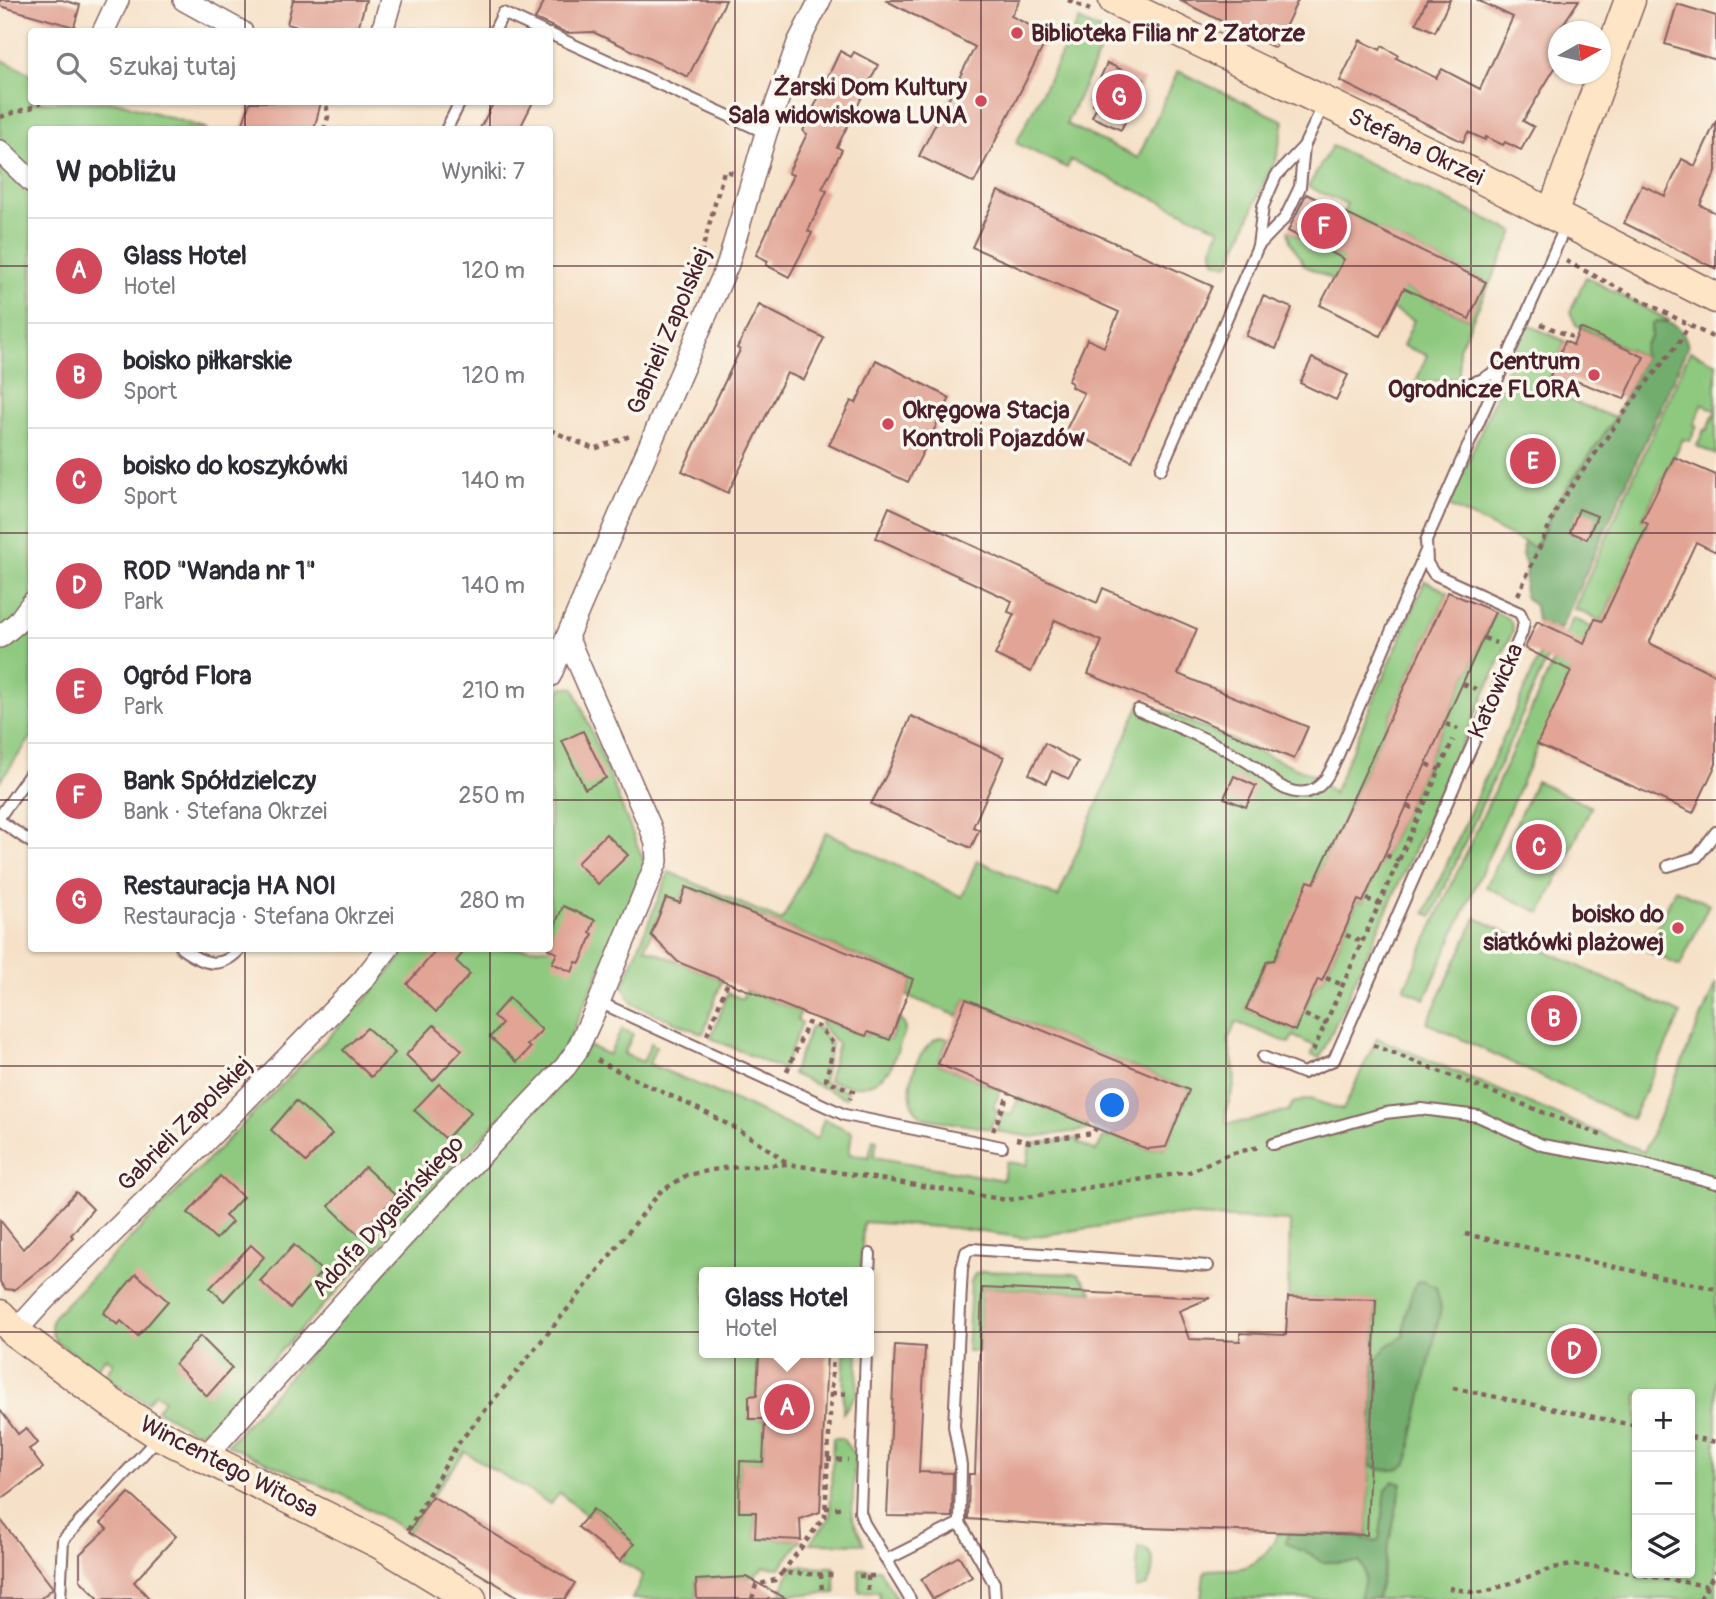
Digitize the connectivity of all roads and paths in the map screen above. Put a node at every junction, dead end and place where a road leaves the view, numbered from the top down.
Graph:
1 (118, 0) edge
2 (184, 0) edge
3 (391, 0) edge
4 (820, 0) edge
5 (1114, 0) edge
6 (1630, 0) edge
7 (105, 28) edge
8 (235, 28) edge
9 (383, 28) edge
10 (496, 28) edge
11 (535, 28) edge
12 (553, 35) edge
13 (1324, 103) junction
14 (37, 105) edge
15 (326, 105) edge
16 (458, 105) edge
17 (0, 117) edge
18 (325, 126) edge
19 (448, 126) edge
20 (766, 133) junction
21 (1304, 146) junction
22 (0, 151) edge
23 (28, 178) edge
24 (1560, 218) junction
25 (1258, 246) junction
26 (1565, 261) dead end
27 (1716, 298) edge
28 (1524, 316) junction
29 (1572, 337) dead end
30 (1716, 339) edge
31 (1501, 368) junction
32 (1462, 386) dead end
33 (553, 431) edge
34 (640, 432) dead end
35 (1161, 469) dead end
36 (1426, 550) junction
37 (28, 608) edge
38 (0, 637) edge
39 (567, 637) junction
40 (1484, 638) dead end
41 (1496, 643) dead end
42 (553, 669) edge
43 (1463, 684) dead end
44 (1476, 689) dead end
45 (1138, 710) dead end
46 (1446, 724) dead end
47 (1458, 729) dead end
48 (1427, 764) dead end
49 (1440, 769) dead end
50 (28, 777) edge
51 (1408, 806) dead end
52 (1420, 812) dead end
53 (0, 818) edge
54 (1716, 832) edge
55 (28, 840) edge
56 (1386, 855) dead end
57 (1399, 861) dead end
58 (1668, 866) dead end
59 (1367, 899) dead end
60 (1379, 904) dead end
61 (1346, 935) dead end
62 (1362, 942) dead end
63 (186, 952) edge
64 (237, 952) edge
65 (385, 952) edge
66 (1326, 978) dead end
67 (727, 984) dead end
68 (1343, 985) dead end
69 (598, 1002) junction
70 (1306, 1015) dead end
71 (1325, 1024) dead end
72 (705, 1039) dead end
73 (1373, 1045) dead end
74 (577, 1050) junction
75 (1263, 1057) dead end
76 (785, 1075) dead end
77 (1009, 1093) dead end
78 (848, 1104) dead end
79 (992, 1135) dead end
80 (1273, 1144) joint
81 (1002, 1147) dead end
82 (1638, 1162) junction
83 (788, 1164) junction
84 (1716, 1183) edge
85 (1465, 1234) dead end
86 (870, 1254) dead end
87 (1208, 1266) dead end
88 (869, 1267) edge
89 (1716, 1289) edge
90 (8, 1324) edge
91 (833, 1358) edge
92 (866, 1358) edge
93 (1453, 1388) dead end
94 (831, 1393) junction
95 (857, 1394) dead end
96 (1632, 1425) edge
97 (160, 1435) junction
98 (1695, 1438) edge
99 (1716, 1442) edge
100 (204, 1458) junction
101 (960, 1522) junction
102 (394, 1552) junction
103 (888, 1559) junction
104 (1716, 1571) edge
105 (782, 1573) junction
106 (821, 1574) junction
107 (835, 1575) dead end
108 (868, 1576) dead end
109 (1707, 1587) junction
110 (1449, 1588) dead end
111 (868, 1591) dead end
112 (822, 1593) dead end
113 (60, 1599) edge
114 (471, 1599) edge
115 (752, 1599) edge
116 (910, 1599) edge
117 (995, 1599) edge
118 (1700, 1599) edge

1 - 7 street
2 - 8 street
3 - 9 street
4 - 20 street, Gabrieli Zapolskiej
5 - 13 street, Stefana Okrzei
6 - 24 street
10 - 11 lane
12 - 20 lane
13 - 21 lane
13 - 24 street, Stefana Okrzei
14 - 17 path
15 - 18 path
16 - 19 lane
20 - 39 street, Gabrieli Zapolskiej
21 - 25 lane
21 - 25 lane
22 - 23 street
24 - 27 street, Stefana Okrzei
24 - 28 lane
25 - 35 lane
26 - 30 path
28 - 29 path
28 - 31 lane
31 - 32 lane
31 - 36 lane
33 - 34 path
36 - 45 lane
36 - 75 lane, Katowicka
37 - 38 street
39 - 42 street, Gabrieli Zapolskiej
39 - 69 street, Adolfa Dygasińskiego
40 - 41 path
43 - 44 path
46 - 47 path
48 - 49 path
50 - 53 lane
51 - 52 path
53 - 55 lane
54 - 58 lane
56 - 57 path
59 - 60 path
61 - 62 path
63 - 64 lane
65 - 90 street, Gabrieli Zapolskiej
66 - 68 path
67 - 72 path
69 - 74 street, Adolfa Dygasińskiego
69 - 81 lane
70 - 71 path
73 - 82 path
74 - 83 path
74 - 100 street, Adolfa Dygasińskiego
76 - 78 path
77 - 79 path
80 - 82 lane
80 - 83 path
82 - 84 lane
83 - 102 path
85 - 89 path
86 - 88 lane
87 - 101 lane
90 - 97 street, Wincentego Witosa
91 - 94 path
92 - 103 lane
93 - 96 path
94 - 95 path
94 - 105 path
97 - 100 street, Wincentego Witosa
97 - 113 lane
98 - 99 path
100 - 102 street, Wincentego Witosa
101 - 103 lane
101 - 117 lane
102 - 114 street, Wincentego Witosa
103 - 116 lane
104 - 109 path
105 - 106 path
105 - 115 path
106 - 107 path
106 - 112 path
108 - 111 path
109 - 110 path
109 - 118 path

